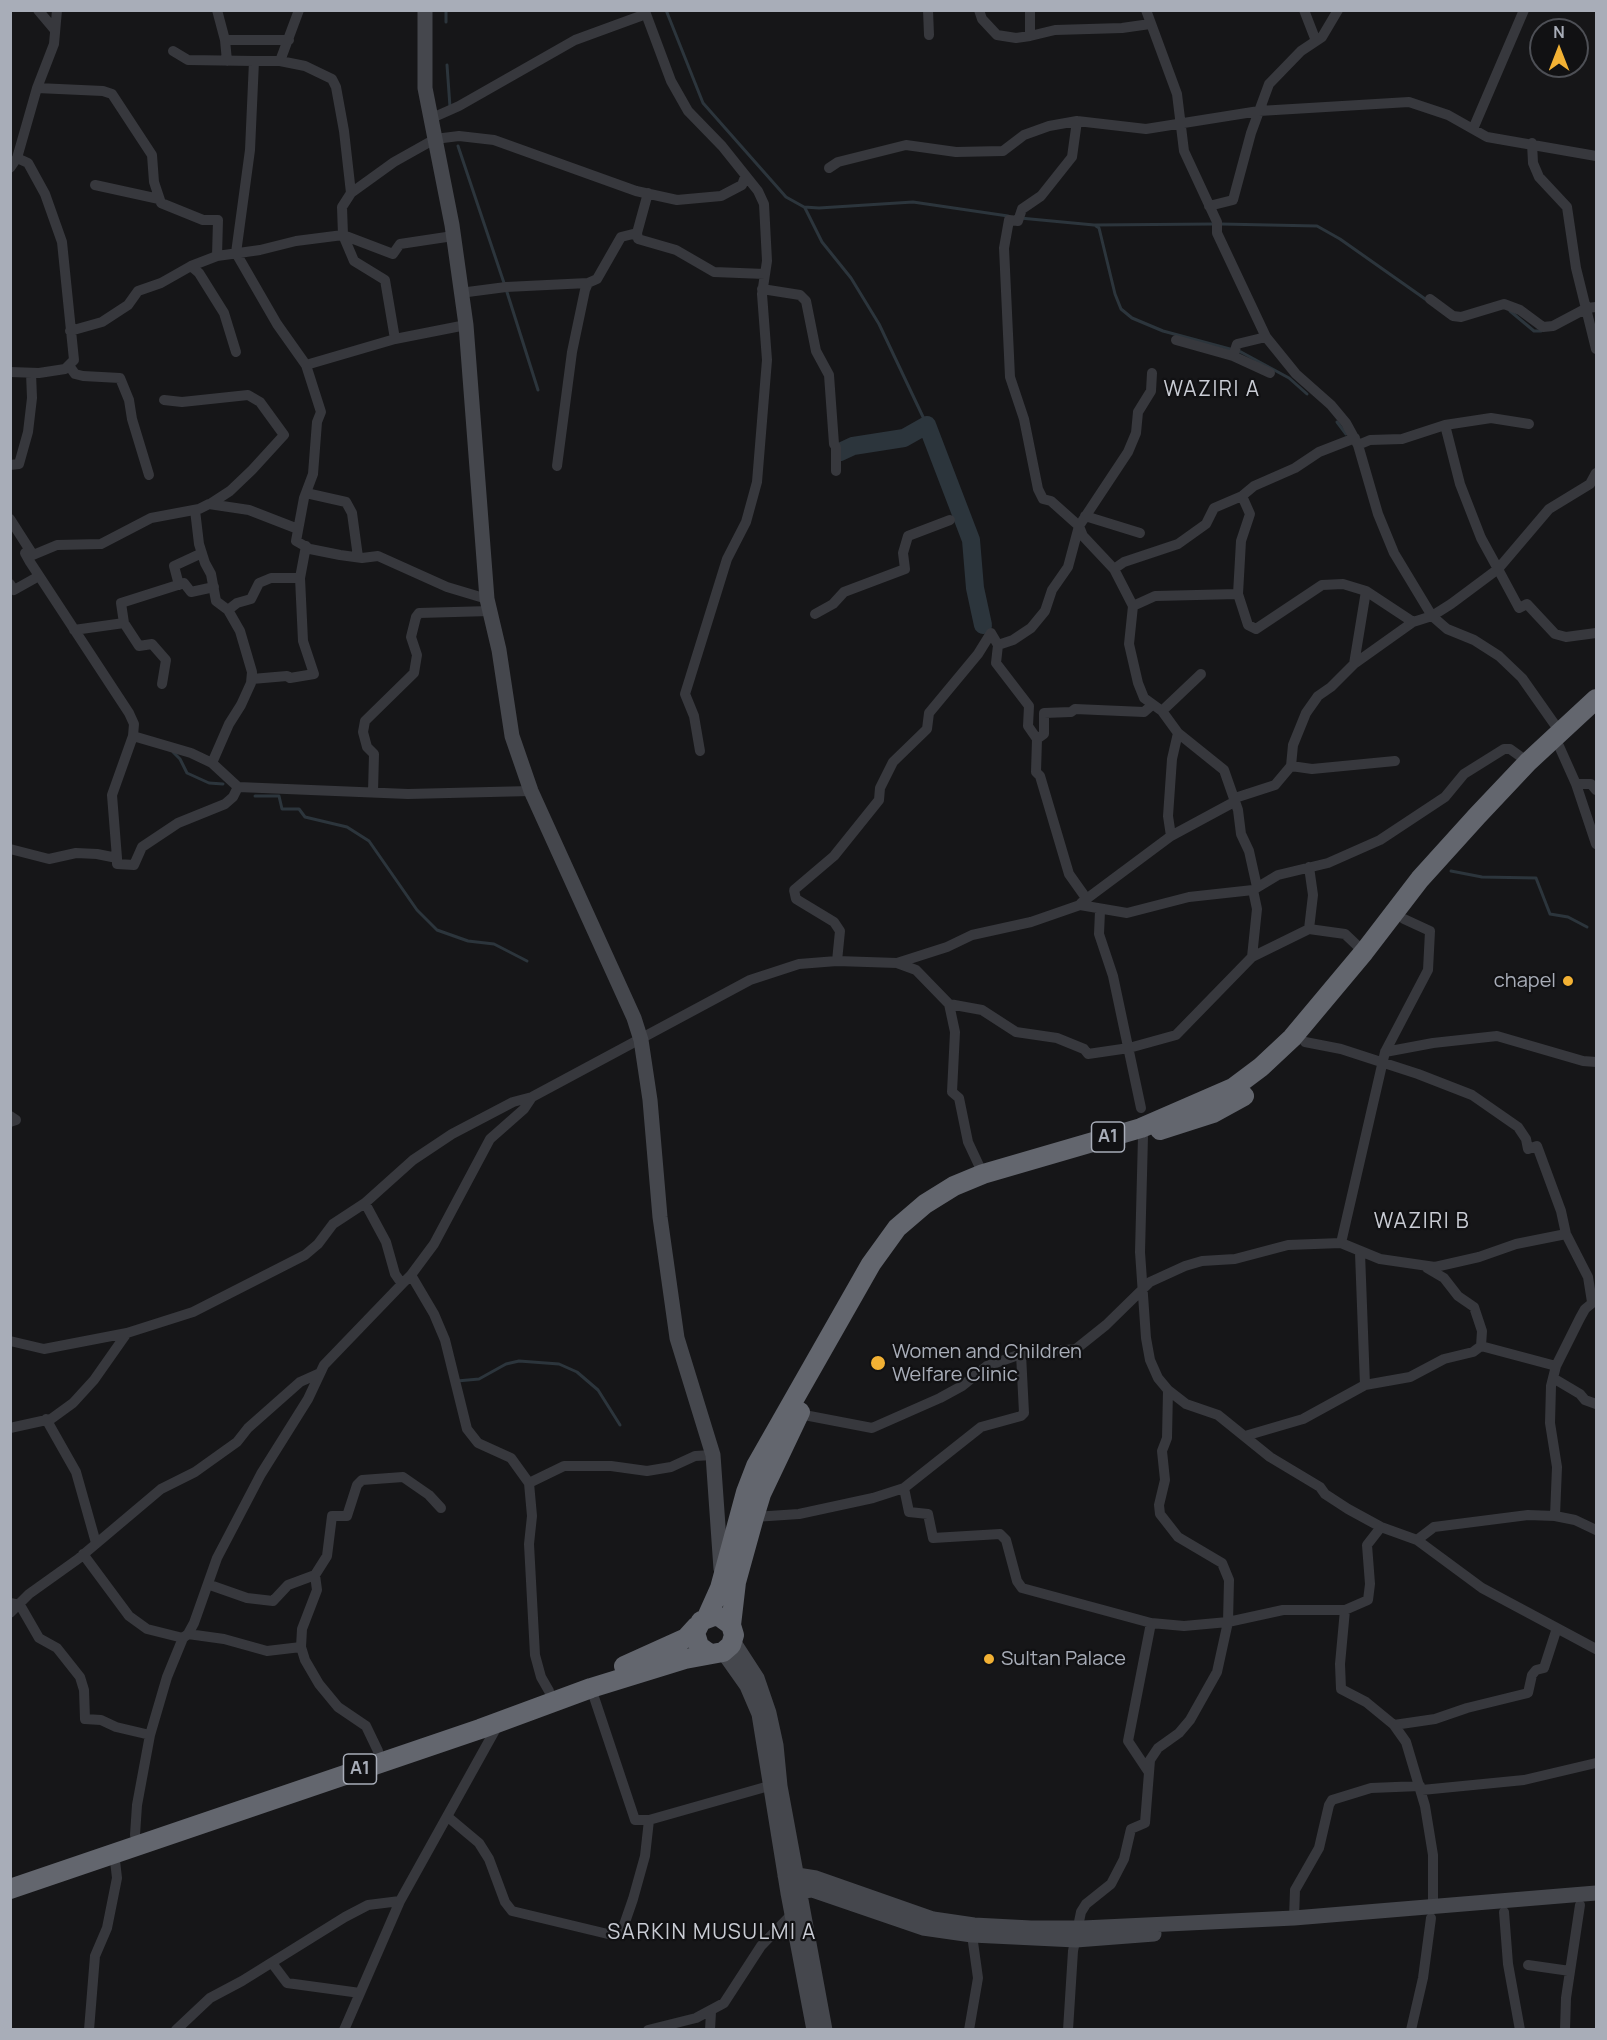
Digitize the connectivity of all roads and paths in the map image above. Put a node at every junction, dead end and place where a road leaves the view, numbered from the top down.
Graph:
1 (38, 10) edge
2 (57, 10) edge
3 (217, 10) edge
4 (299, 10) edge
5 (425, 10) edge
6 (928, 10) edge
7 (979, 10) edge
8 (1030, 10) edge
9 (1146, 10) edge
10 (1304, 10) edge
11 (1338, 10) edge
12 (1524, 10) edge
13 (646, 12) edge
14 (1150, 24) junction
15 (54, 29) junction
16 (929, 35) dead end
17 (1030, 36) junction
18 (225, 40) junction
19 (289, 40) junction
20 (1316, 41) junction
21 (172, 51) dead end
22 (227, 61) junction
23 (254, 61) junction
24 (280, 61) junction
25 (37, 88) junction
26 (1259, 111) junction
27 (432, 118) junction
28 (1077, 121) junction
29 (1180, 124) junction
30 (1473, 129) junction
31 (435, 138) junction
32 (1532, 143) junction
33 (1596, 156) edge
34 (17, 158) junction
35 (10, 168) edge
36 (829, 168) dead end
37 (745, 177) junction
38 (95, 185) dead end
39 (351, 194) junction
40 (648, 194) junction
41 (159, 199) junction
42 (1209, 206) junction
43 (637, 233) junction
44 (342, 236) junction
45 (453, 236) junction
46 (236, 253) junction
47 (217, 256) junction
48 (191, 266) junction
49 (765, 273) junction
50 (588, 283) junction
51 (762, 289) junction
52 (460, 293) junction
53 (1430, 299) dead end
54 (1592, 307) edge
55 (466, 325) junction
56 (70, 331) junction
57 (1266, 337) junction
58 (395, 339) junction
59 (1176, 340) dead end
60 (1596, 349) edge
61 (236, 352) dead end
62 (1233, 356) junction
63 (306, 365) junction
64 (70, 367) junction
65 (10, 372) edge
66 (30, 373) junction
67 (1152, 373) dead end
68 (1270, 373) dead end
69 (164, 400) dead end
70 (1529, 424) dead end
71 (1445, 425) junction
72 (1357, 441) junction
73 (10, 465) edge
74 (557, 465) dead end
75 (836, 471) dead end
76 (1596, 473) edge
77 (149, 475) dead end
78 (306, 493) junction
79 (1242, 496) junction
80 (209, 504) junction
81 (195, 510) junction
82 (10, 519) edge
83 (950, 520) dead end
84 (1082, 521) junction
85 (298, 529) junction
86 (1140, 533) dead end
87 (306, 546) junction
88 (29, 551) junction
89 (202, 553) junction
90 (358, 557) junction
91 (1114, 569) junction
92 (1498, 569) junction
93 (39, 576) junction
94 (300, 579) junction
95 (10, 584) edge
96 (179, 585) junction
97 (214, 587) junction
98 (1366, 591) junction
99 (1238, 594) junction
100 (489, 605) junction
101 (1133, 606) junction
102 (228, 610) junction
103 (815, 614) dead end
104 (1432, 616) junction
105 (1413, 622) junction
106 (124, 623) junction
107 (76, 629) junction
108 (1596, 633) edge
109 (998, 645) junction
110 (1354, 664) junction
111 (1201, 674) dead end
112 (252, 679) junction
113 (162, 684) dead end
114 (1596, 699) edge
115 (1157, 708) junction
116 (1596, 712) edge
117 (1178, 733) junction
118 (133, 736) junction
119 (1037, 739) junction
120 (1559, 739) junction
121 (700, 750) dead end
122 (1395, 761) dead end
123 (1528, 762) junction
124 (212, 763) junction
125 (1291, 766) junction
126 (1576, 784) junction
127 (238, 787) junction
128 (1596, 790) edge
129 (373, 792) junction
130 (531, 792) junction
131 (1234, 802) junction
132 (1171, 836) junction
133 (1596, 844) edge
134 (10, 849) edge
135 (117, 858) junction
136 (1309, 867) junction
137 (1255, 888) junction
138 (1083, 902) junction
139 (1100, 911) junction
140 (1404, 919) junction
141 (1309, 929) junction
142 (1364, 952) junction
143 (1252, 957) junction
144 (837, 961) junction
145 (897, 963) junction
146 (949, 1004) junction
147 (641, 1040) junction
148 (1305, 1042) junction
149 (1128, 1048) junction
150 (1384, 1057) junction
151 (1596, 1062) edge
152 (532, 1097) junction
153 (1141, 1108) dead end
154 (10, 1116) edge
155 (10, 1122) edge
156 (1143, 1136) junction
157 (983, 1174) junction
158 (365, 1203) junction
159 (1566, 1234) junction
160 (1341, 1243) junction
161 (1360, 1253) junction
162 (1427, 1268) junction
163 (411, 1275) junction
164 (402, 1284) junction
165 (1141, 1289) junction
166 (1594, 1301) edge
167 (127, 1333) junction
168 (10, 1341) edge
169 (1480, 1346) junction
170 (1022, 1354) junction
171 (1556, 1366) junction
172 (320, 1373) junction
173 (1553, 1378) junction
174 (1365, 1385) junction
175 (1168, 1390) junction
176 (1596, 1404) edge
177 (799, 1414) junction
178 (46, 1419) junction
179 (10, 1428) edge
180 (1245, 1436) junction
181 (713, 1455) junction
182 (529, 1483) junction
183 (904, 1488) junction
184 (441, 1508) dead end
185 (1555, 1516) junction
186 (754, 1518) junction
187 (1381, 1527) junction
188 (1596, 1530) edge
189 (1417, 1540) junction
190 (96, 1543) junction
191 (83, 1554) junction
192 (315, 1575) junction
193 (722, 1578) junction
194 (210, 1585) junction
195 (15, 1604) edge
196 (1344, 1610) junction
197 (10, 1613) edge
198 (702, 1622) junction
199 (1228, 1622) junction
200 (1151, 1623) junction
201 (1557, 1628) junction
202 (185, 1636) junction
203 (724, 1643) junction
204 (301, 1647) junction
205 (1596, 1649) edge
206 (591, 1688) junction
207 (549, 1690) junction
208 (501, 1720) junction
209 (1394, 1725) junction
210 (150, 1735) junction
211 (378, 1751) junction
212 (1596, 1762) edge
213 (1148, 1771) junction
214 (769, 1786) junction
215 (1421, 1788) junction
216 (448, 1817) junction
217 (649, 1820) junction
218 (135, 1835) junction
219 (114, 1852) junction
220 (10, 1879) edge
221 (792, 1883) junction
222 (10, 1889) edge
223 (1596, 1893) edge
224 (400, 1901) junction
225 (1596, 1903) edge
226 (1580, 1905) junction
227 (1504, 1912) junction
228 (1432, 1913) junction
229 (792, 1914) junction
230 (1294, 1918) junction
231 (1077, 1934) junction
232 (972, 1935) junction
233 (272, 1963) junction
234 (1528, 1965) dead end
235 (1570, 1971) junction
236 (360, 1993) junction
237 (711, 2012) junction
238 (89, 2030) edge
239 (176, 2030) edge
240 (344, 2030) edge
241 (648, 2030) edge
242 (710, 2030) edge
243 (814, 2030) edge
244 (825, 2030) edge
245 (969, 2030) edge
246 (1068, 2030) edge
247 (1411, 2030) edge
248 (1521, 2030) edge
249 (1565, 2030) edge

1 - 15 street
2 - 15 street
3 - 18 street
4 - 19 street
5 - 27 street
6 - 16 street
7 - 17 street
8 - 17 street
9 - 14 street
10 - 20 street
11 - 20 street
12 - 30 street
13 - 27 street
13 - 37 street
14 - 17 street
14 - 29 street
15 - 25 street
18 - 19 street
18 - 22 street
19 - 24 street
20 - 26 street
21 - 22 street
22 - 23 street
23 - 24 street
23 - 46 street
24 - 39 street
25 - 34 street
25 - 41 street
26 - 29 street
26 - 30 street
26 - 42 street
27 - 31 street
28 - 29 street
28 - 36 street
28 - 84 street
29 - 42 street
30 - 32 street
31 - 39 street
31 - 40 street
31 - 45 street
32 - 33 street
32 - 54 street
34 - 35 street
34 - 56 street
37 - 40 street
37 - 49 street
38 - 41 street
39 - 44 street
40 - 43 street
41 - 47 street
42 - 57 street
43 - 49 street
43 - 50 street
44 - 45 street
44 - 46 street
44 - 58 street
45 - 52 street
46 - 47 street
46 - 63 street
47 - 48 street
48 - 56 street
48 - 61 street
49 - 51 street
50 - 52 street
50 - 74 street
51 - 75 street
51 - 121 street
52 - 55 street
53 - 54 street
54 - 60 street
55 - 58 street
55 - 100 street
56 - 64 street
57 - 62 street
57 - 72 street
58 - 63 street
59 - 62 street
62 - 68 street
63 - 78 street
64 - 66 street
64 - 77 street
65 - 66 street
66 - 73 street
67 - 84 street
69 - 80 street
70 - 71 street
71 - 72 street
71 - 92 street
72 - 79 street
72 - 104 street
76 - 92 street
78 - 85 street
78 - 90 street
79 - 91 street
79 - 99 street
80 - 81 street
80 - 85 street
81 - 88 street
81 - 89 street
82 - 88 street
83 - 103 street
84 - 86 street
84 - 91 street
84 - 109 street
85 - 87 street
87 - 90 street
87 - 94 street
88 - 93 street
89 - 96 street
89 - 97 street
90 - 100 street
91 - 101 street
92 - 104 street
92 - 108 street
93 - 95 street
93 - 107 street
94 - 102 street
94 - 112 street
96 - 97 street
96 - 106 street
97 - 102 street
98 - 99 street
98 - 105 street
98 - 110 street
99 - 101 street
100 - 129 street
100 - 130 street
101 - 115 street
102 - 112 street
104 - 105 street
104 - 120 street
105 - 110 street
106 - 107 street
106 - 113 street
107 - 118 street
109 - 119 street
109 - 144 street
110 - 125 street
111 - 115 street
112 - 124 street
114 - 120 highway, A1
115 - 117 street
115 - 119 street
116 - 120 highway, A1
117 - 131 street
117 - 132 street
118 - 124 street
118 - 135 street
119 - 138 street
120 - 123 highway, A1
120 - 126 street
120 - 140 highway, A1
122 - 125 street
123 - 136 street
123 - 142 highway, A1
124 - 127 street
125 - 131 street
126 - 128 street
126 - 133 street
127 - 129 street
127 - 135 street
129 - 130 street
130 - 147 street
131 - 132 street
131 - 137 street
132 - 138 street
134 - 135 street
136 - 137 street
136 - 141 street
137 - 139 street
137 - 143 street
138 - 139 street
138 - 145 street
139 - 149 street
140 - 148 highway, A1
140 - 150 street
141 - 142 street
141 - 143 street
142 - 157 highway, A1
143 - 149 street
144 - 145 street
144 - 147 street
145 - 146 street
146 - 149 street
146 - 157 street
147 - 152 street
147 - 181 street
148 - 150 street
148 - 156 highway, A1
149 - 153 street
150 - 151 street
150 - 159 street
150 - 160 street
152 - 158 street
152 - 163 street
154 - 155 street
156 - 165 street
156 - 177 highway, A1
157 - 193 highway, A1
158 - 164 street
158 - 167 street
159 - 162 street
159 - 166 street
160 - 161 street
160 - 165 street
161 - 162 street
161 - 174 street
162 - 169 street
163 - 164 street
163 - 182 street
164 - 172 street
165 - 170 street
165 - 175 street
166 - 171 street
167 - 168 street
167 - 178 street
169 - 171 street
169 - 174 street
170 - 177 street
170 - 183 street
171 - 173 street
172 - 190 street
172 - 194 street
173 - 176 street
173 - 185 street
174 - 180 street
175 - 180 street
175 - 199 street
177 - 186 highway, A1
178 - 179 street
178 - 190 street
180 - 187 street
181 - 182 street
181 - 193 street
182 - 207 street
183 - 186 street
183 - 200 street
184 - 192 street
185 - 188 street
185 - 189 street
186 - 203 highway, A1
187 - 189 street
187 - 196 street
189 - 201 street
190 - 191 street
191 - 195 street
191 - 202 street
192 - 194 street
192 - 204 street
193 - 198 highway, A1
194 - 202 street
195 - 197 street
195 - 210 street
196 - 199 street
196 - 209 street
198 - 203 highway
198 - 203 highway
198 - 207 highway, A1
199 - 200 street
199 - 213 street
200 - 213 street
201 - 205 street
201 - 209 street
202 - 204 street
202 - 210 street
203 - 206 highway, A1
203 - 214 street
203 - 221 street
204 - 211 street
206 - 208 highway, A1
206 - 217 street
207 - 211 highway, A1
208 - 216 street
208 - 219 highway, A1
209 - 215 street
210 - 218 street
211 - 218 highway, A1
212 - 215 street
213 - 231 street
214 - 217 street
214 - 221 street
215 - 228 street
215 - 230 street
216 - 217 street
216 - 224 street
218 - 220 highway, A1
219 - 222 highway, A1
219 - 238 street
221 - 229 street
221 - 231 street
221 - 232 street
221 - 244 street
223 - 228 street
224 - 233 street
224 - 236 street
225 - 226 street
226 - 227 street
226 - 235 street
227 - 228 street
227 - 248 street
228 - 230 street
228 - 231 street
228 - 247 street
229 - 237 street
229 - 243 street
230 - 231 street
231 - 232 street
231 - 246 street
232 - 245 street
233 - 236 street
233 - 239 street
234 - 235 street
235 - 249 street
236 - 240 street
237 - 241 street
237 - 242 street

